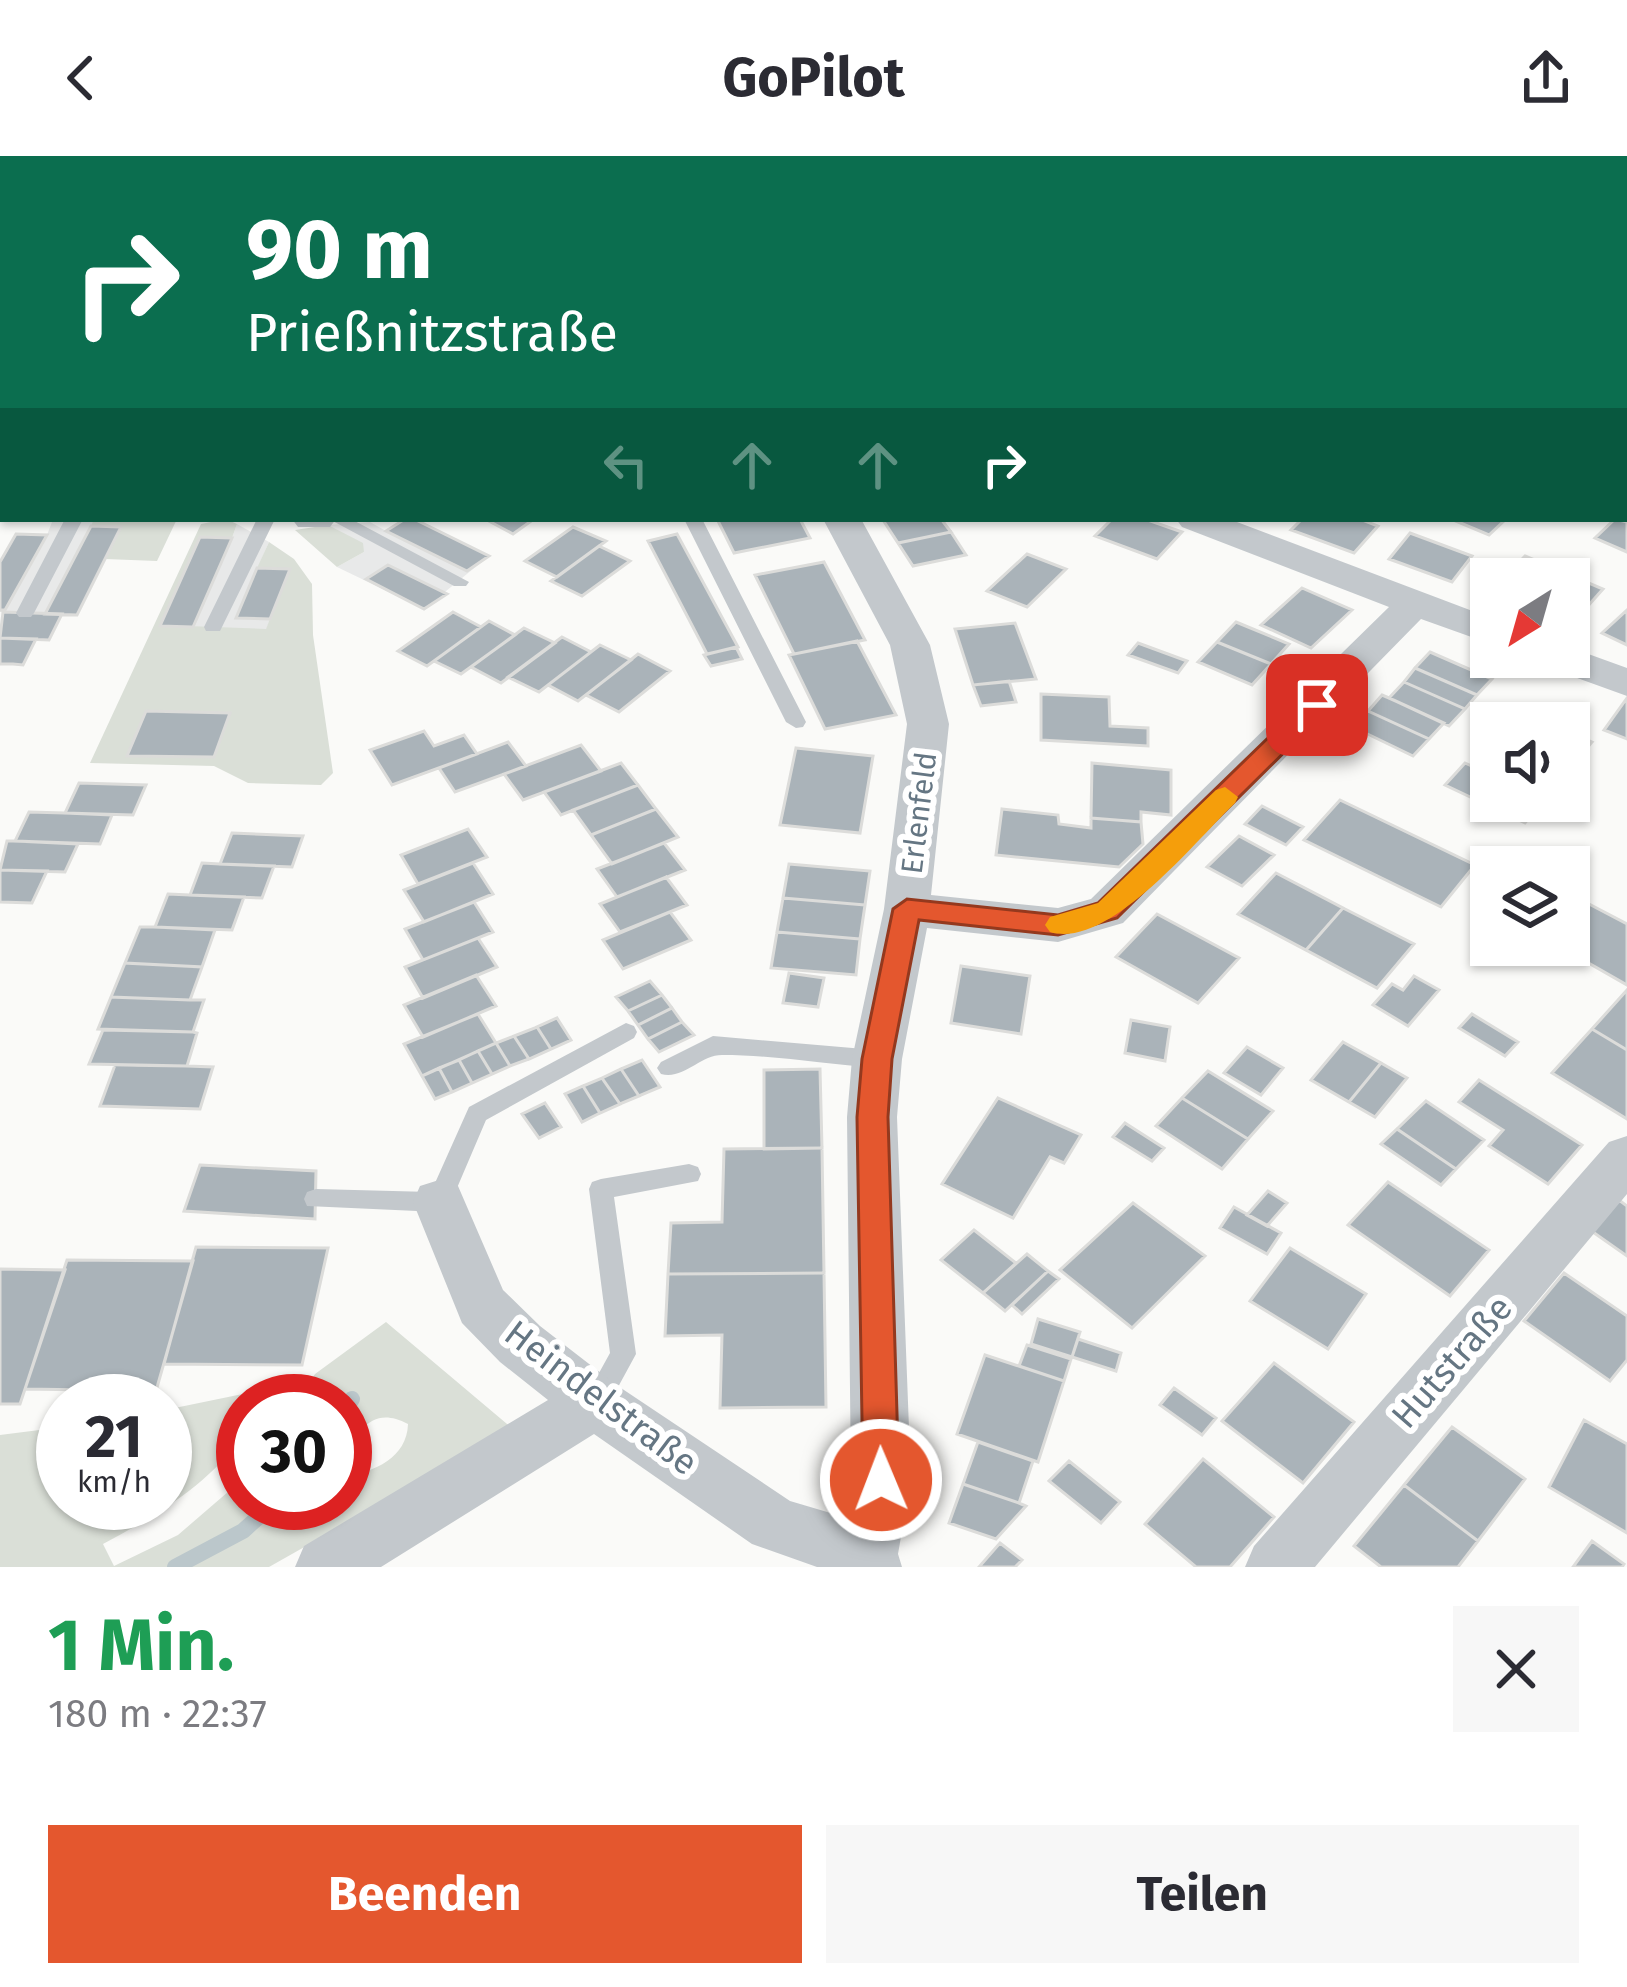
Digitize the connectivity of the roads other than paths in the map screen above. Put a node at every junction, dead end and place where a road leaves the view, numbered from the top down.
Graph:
1 (72, 522) edge
2 (264, 522) edge
3 (344, 522) edge
4 (695, 522) edge
5 (844, 522) edge
6 (1204, 522) edge
7 (460, 582) dead end
8 (1415, 603) junction
9 (25, 613) dead end
10 (1470, 624) edge
11 (212, 627) dead end
12 (1590, 669) edge
13 (1627, 683) edge
14 (796, 722) dead end
15 (907, 909) junction
16 (626, 1032) dead end
17 (877, 1059) junction
18 (669, 1068) dead end
19 (1627, 1157) edge
20 (689, 1174) dead end
21 (316, 1198) dead end
22 (439, 1202) junction
23 (596, 1402) junction
24 (869, 1561) edge
25 (326, 1567) edge
26 (1276, 1567) edge

1 - 9 lane
2 - 11 lane
3 - 7 lane
4 - 14 lane
5 - 15 street, Erlenfeld
6 - 8 street
8 - 10 street
8 - 15 street
12 - 13 street
15 - 17 street, Erlenfeld
16 - 22 lane
17 - 18 lane
17 - 24 street, Erlenfeld
19 - 26 street, Hutstraße
20 - 23 lane
21 - 22 lane
22 - 23 street, Heindelstraße
23 - 24 street, Heindelstraße
23 - 25 street

